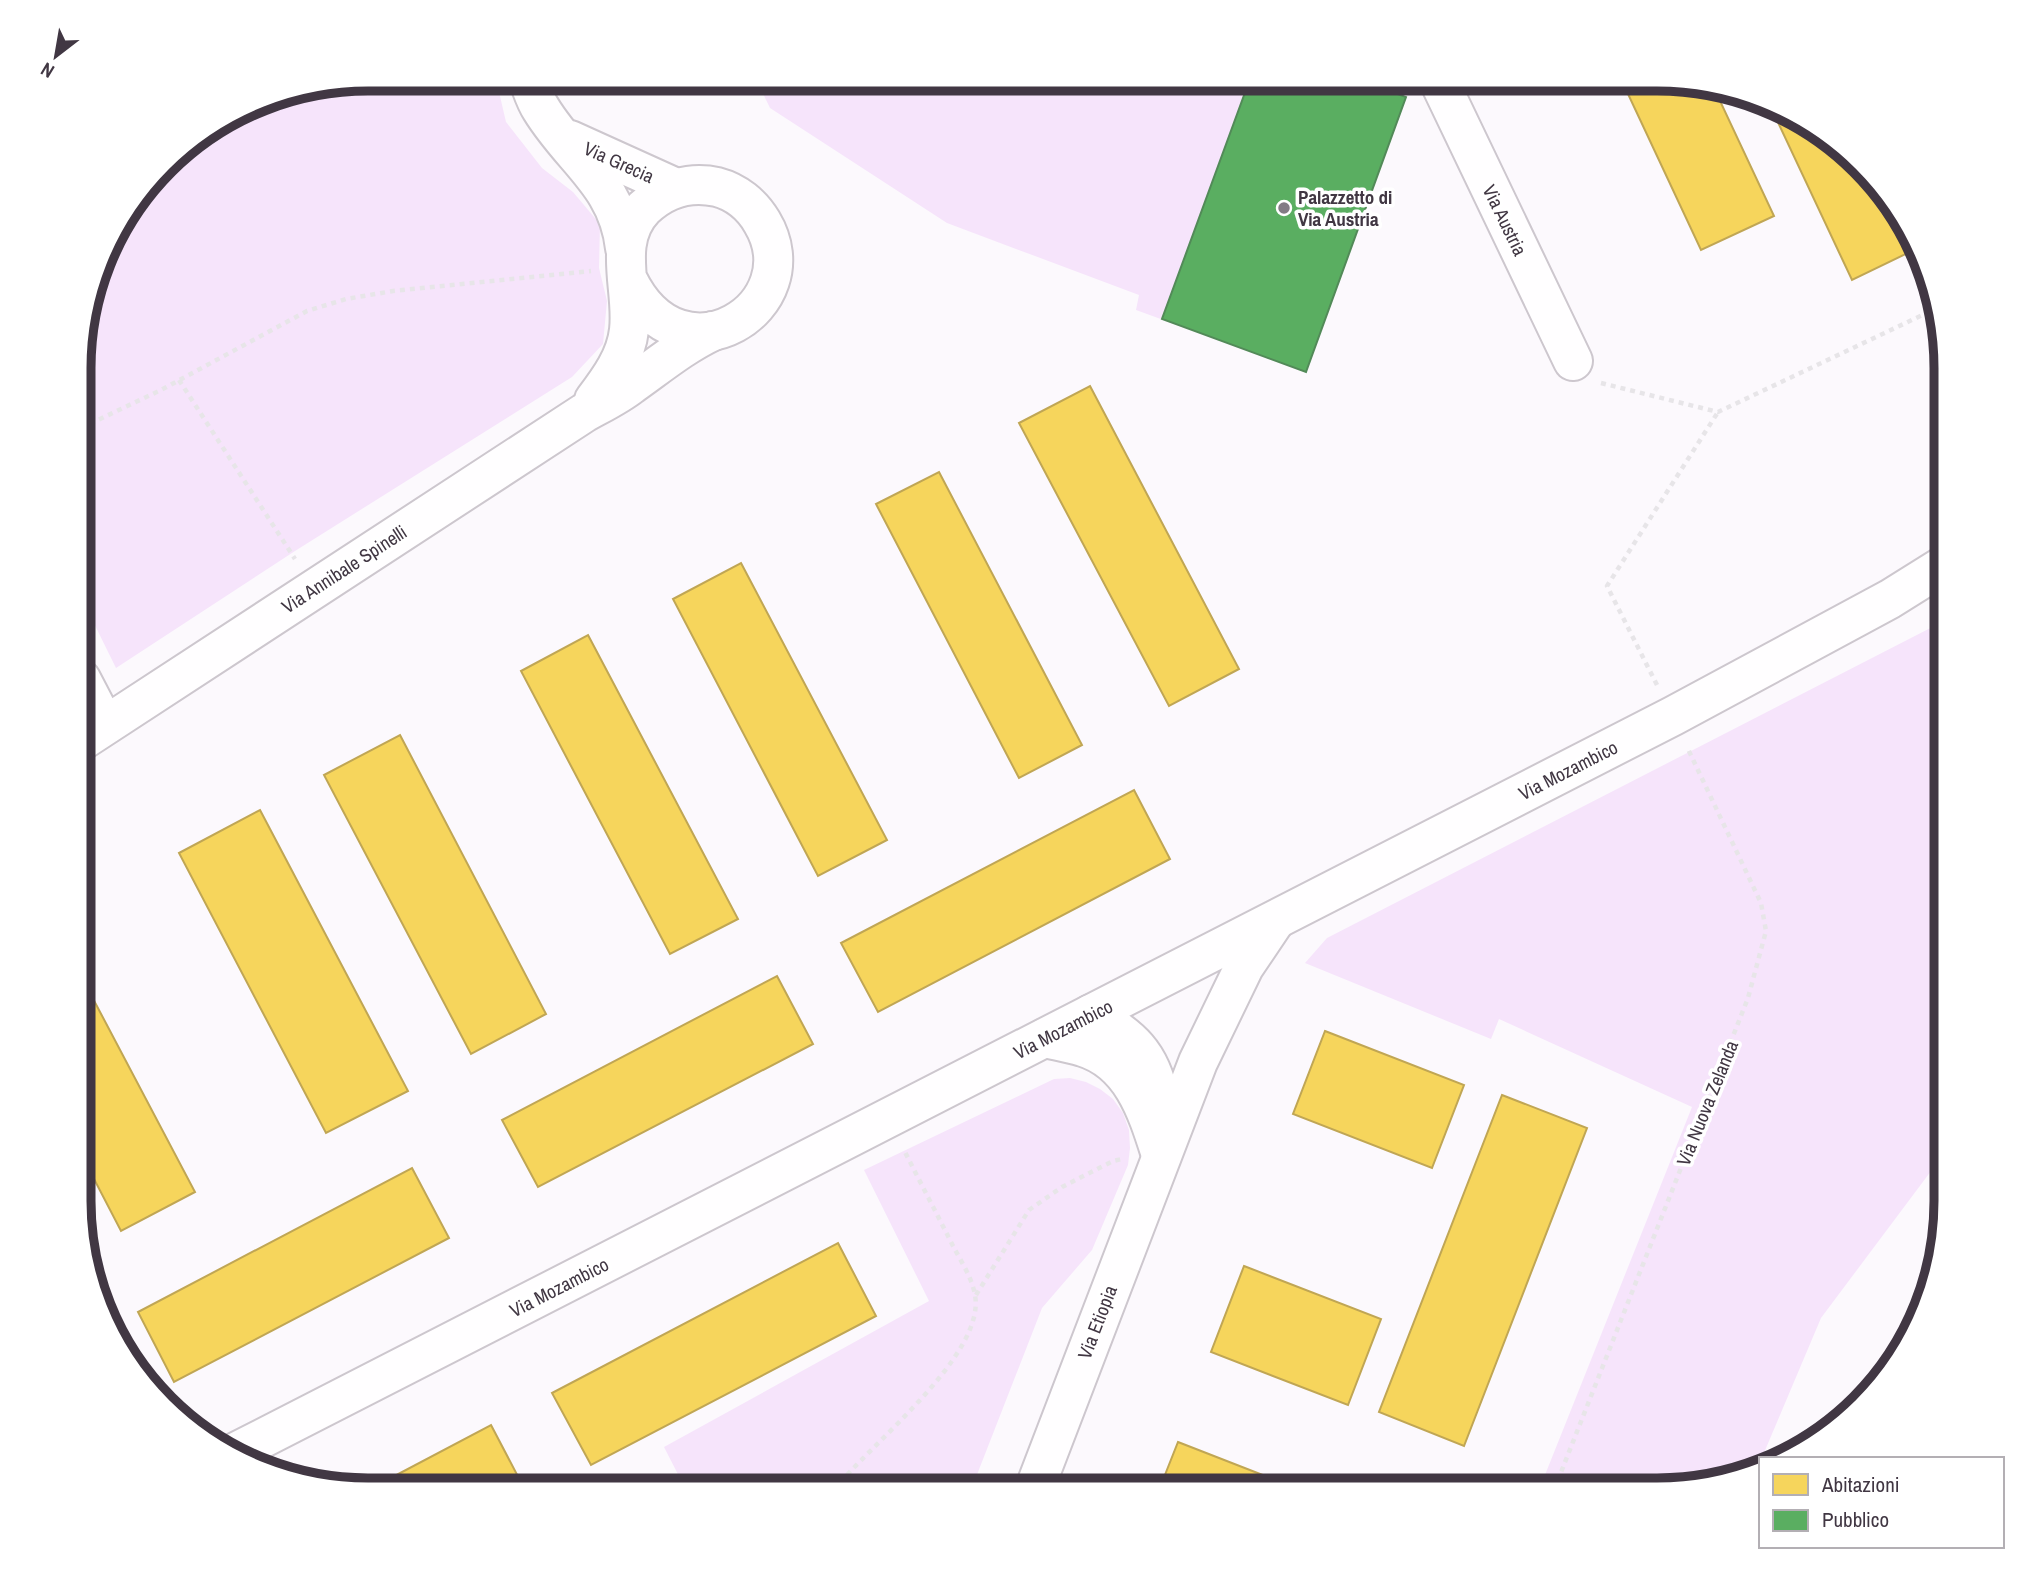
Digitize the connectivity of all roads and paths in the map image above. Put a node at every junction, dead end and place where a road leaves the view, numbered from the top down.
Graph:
1 (533, 91) edge
2 (1444, 91) edge
3 (562, 137) junction
4 (676, 188) junction
5 (616, 266) junction
6 (1929, 312) edge
7 (713, 331) junction
8 (1573, 361) joint
9 (179, 380) junction
10 (1718, 412) junction
11 (584, 413) junction
12 (91, 423) edge
13 (297, 563) dead end
14 (1934, 572) edge
15 (1934, 588) edge
16 (1890, 599) junction
17 (1673, 716) junction
18 (93, 733) edge
19 (1277, 919) junction
20 (1091, 1014) junction
21 (1045, 1038) junction
22 (888, 1118) junction
23 (1161, 1154) junction
24 (976, 1296) junction
25 (244, 1448) edge
26 (846, 1478) edge
27 (1039, 1478) edge
28 (1559, 1478) edge

1 - 3 street, Via Grecia
2 - 8 street, Via Austria
3 - 4 street, Via Grecia
3 - 5 street, Via Grecia
4 - 5 street
4 - 7 street
5 - 7 street
5 - 9 path
5 - 11 street, Via Annibale Spinelli
6 - 10 path
7 - 11 street, Via Annibale Spinelli
8 - 10 path
9 - 12 path
9 - 13 path
10 - 17 path, Via Nuova Zelanda
11 - 18 street, Via Annibale Spinelli
14 - 16 street, Via Mozambico
15 - 16 street, Via Mozambico
16 - 17 street, Via Mozambico
17 - 19 street, Via Mozambico
17 - 28 path, Via Nuova Zelanda
19 - 20 street, Via Mozambico
19 - 23 street, Via Etiopia
20 - 21 street, Via Mozambico
20 - 23 street, Via Etiopia
21 - 22 street, Via Mozambico
21 - 23 street
22 - 24 path
22 - 25 street, Via Mozambico
23 - 24 path
23 - 27 street, Via Etiopia
24 - 26 path

